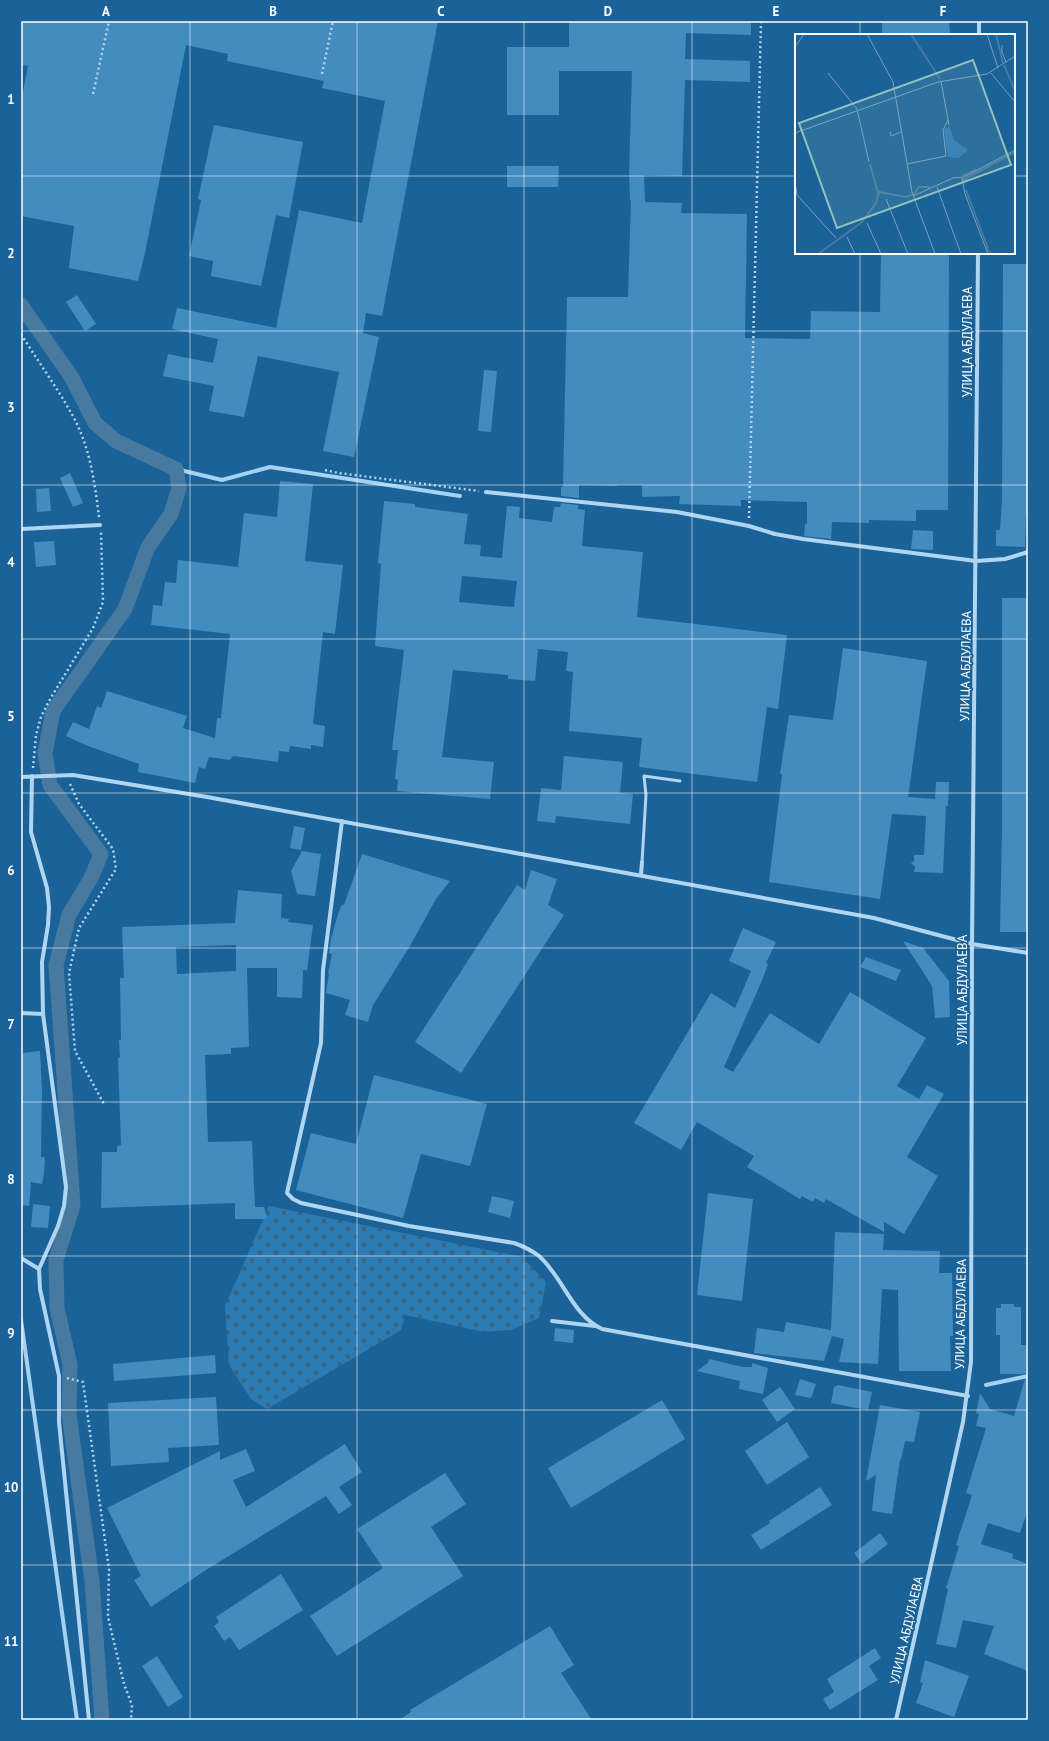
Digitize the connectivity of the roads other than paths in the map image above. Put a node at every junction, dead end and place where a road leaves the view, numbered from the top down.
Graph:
1 (979, 21) edge
2 (979, 34) edge
3 (978, 254) edge
4 (486, 492) road end
5 (100, 525) road end
6 (21, 529) edge
7 (1028, 552) edge
8 (976, 561) junction
9 (32, 776) junction
10 (21, 777) edge
11 (680, 781) dead end
12 (342, 821) junction
13 (642, 862) joint
14 (640, 874) junction
15 (972, 944) junction
16 (1028, 953) edge
17 (21, 1013) edge
18 (43, 1014) junction
19 (21, 1258) edge
20 (39, 1269) junction
21 (552, 1321) dead end
22 (596, 1326) junction
23 (968, 1396) junction
24 (89, 1720) edge
25 (896, 1720) edge

1 - 2 street
3 - 8 street, УЛИЦА АБДУЛАЕВА
4 - 8 street
5 - 6 street
7 - 8 street
8 - 15 street, УЛИЦА АБДУЛАЕВА
9 - 10 street
9 - 12 street
9 - 18 street
11 - 13 lane
12 - 14 street
12 - 22 street
13 - 14 street
14 - 15 street
15 - 16 street
15 - 23 street, УЛИЦА АБДУЛАЕВА
17 - 18 street
18 - 20 street
19 - 20 street
20 - 24 street
21 - 22 street
22 - 23 street
23 - 25 street, УЛИЦА АБДУЛАЕВА

